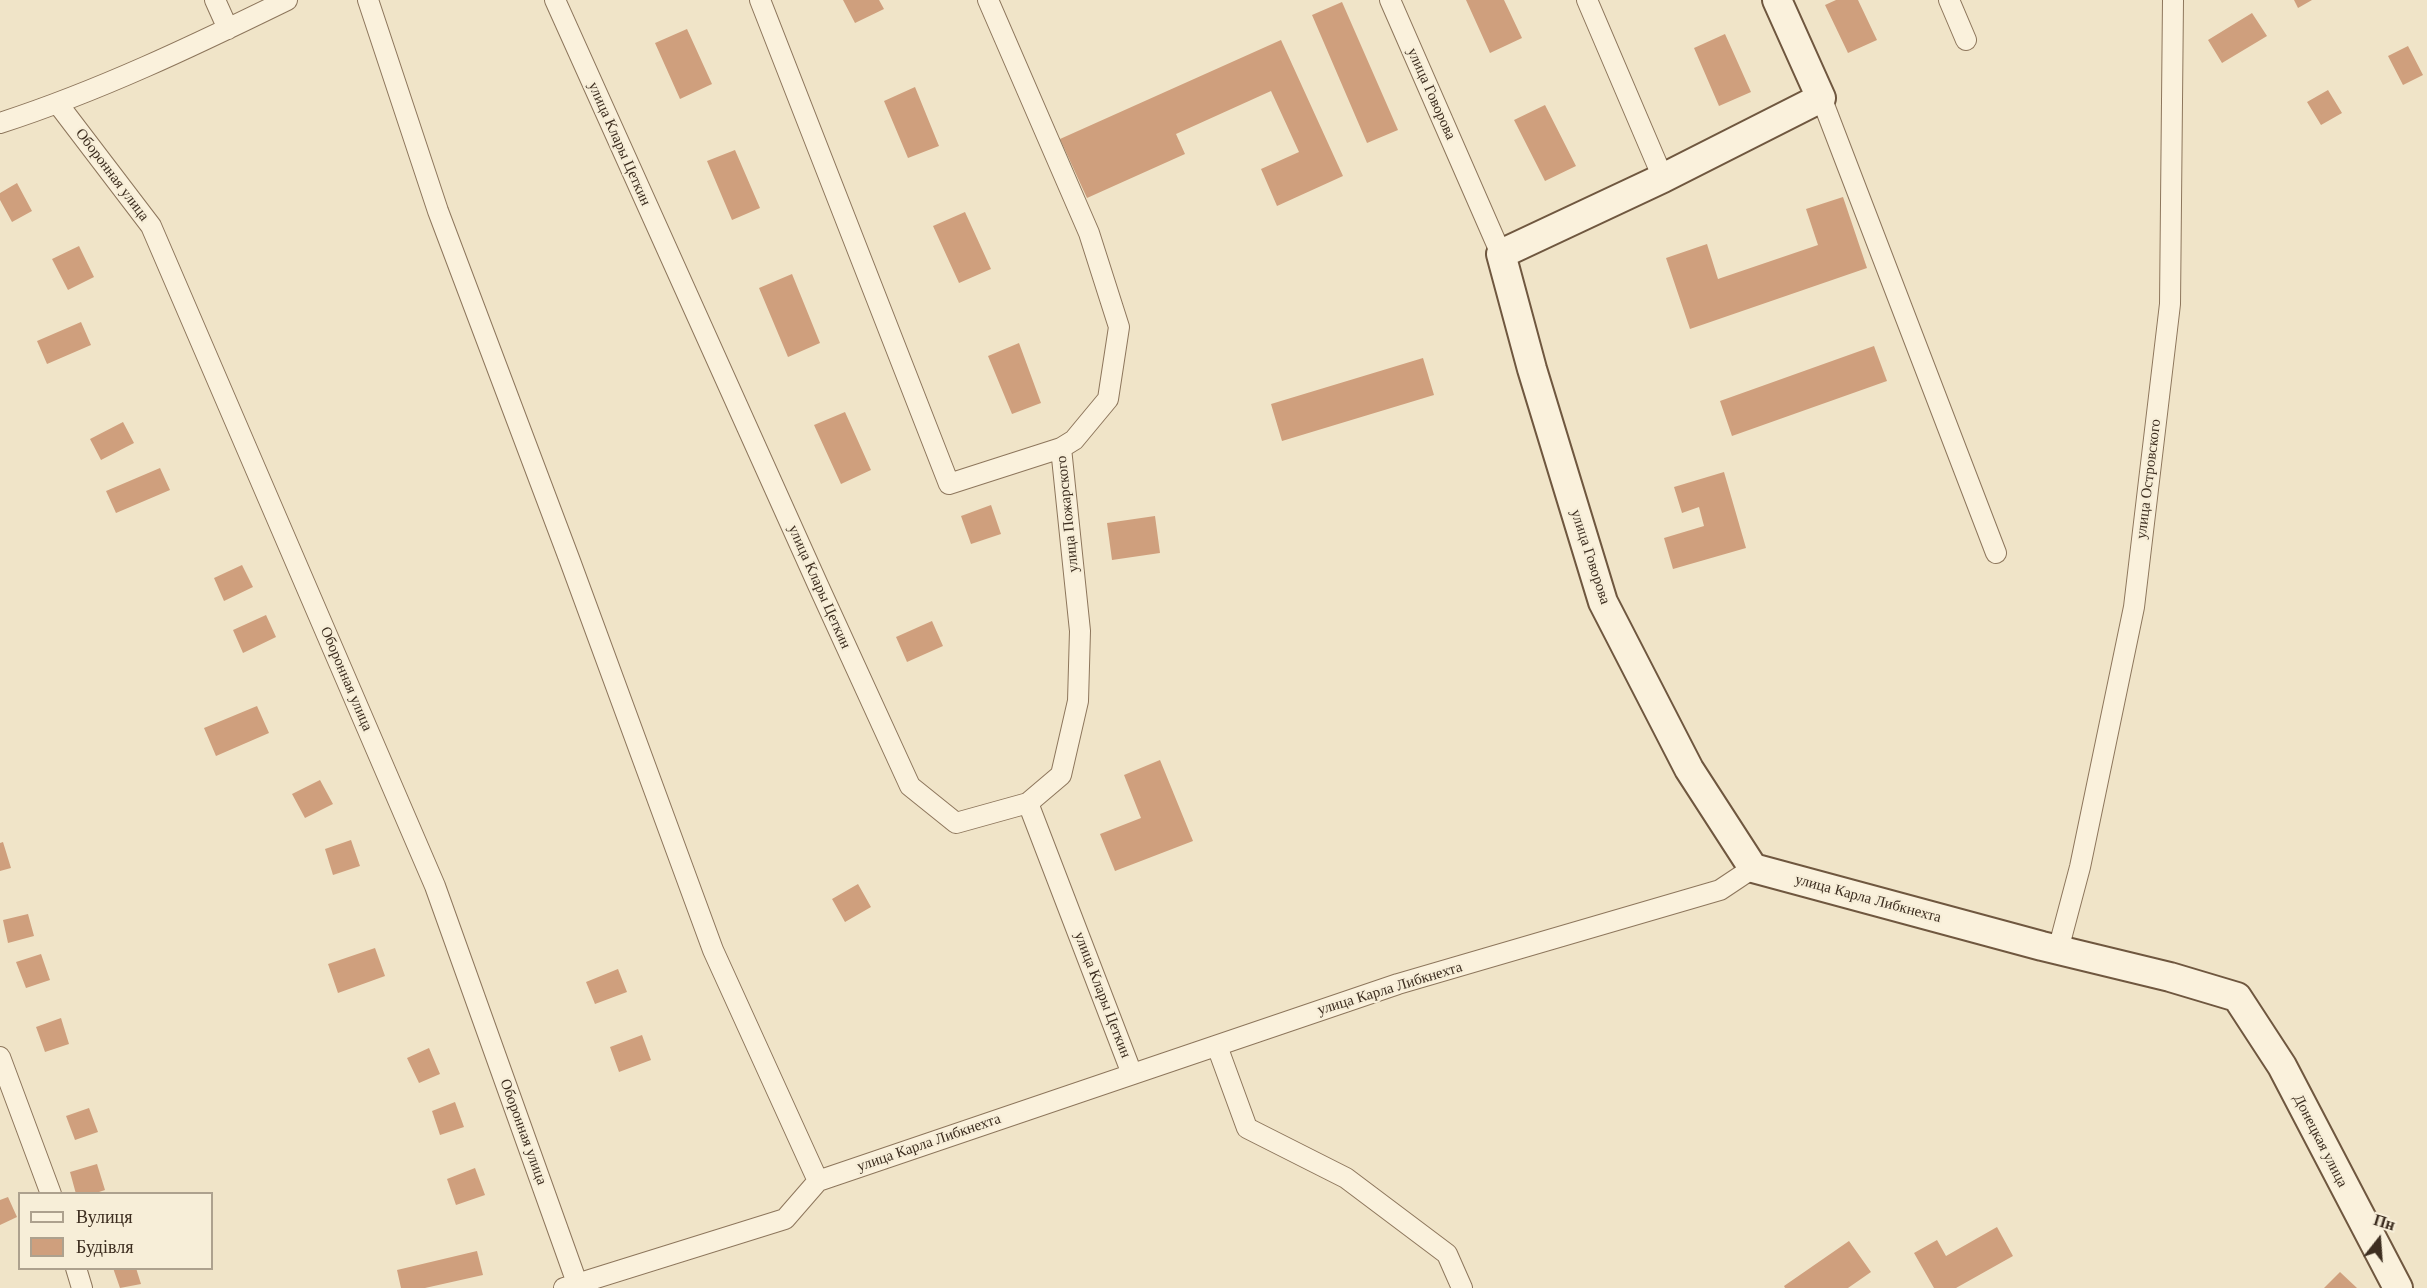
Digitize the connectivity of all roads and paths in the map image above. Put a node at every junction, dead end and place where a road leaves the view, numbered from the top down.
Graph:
1 (215, 0) edge
2 (287, 0) edge
3 (368, 0) edge
4 (555, 0) edge
5 (760, 0) edge
6 (988, 0) edge
7 (1390, 0) edge
8 (1587, 0) edge
9 (1777, 0) edge
10 (1949, 0) edge
11 (2173, 0) edge
12 (228, 29) junction
13 (1966, 40) dead end
14 (1821, 97) junction
15 (58, 104) junction
16 (0, 123) edge
17 (1663, 178) junction
18 (1501, 254) junction
19 (1061, 448) junction
20 (1996, 553) dead end
21 (1028, 803) junction
22 (1753, 868) junction
23 (2058, 950) junction
24 (2237, 997) joint
25 (1216, 1046) junction
26 (0, 1057) edge
27 (1132, 1074) junction
28 (818, 1180) junction
29 (50, 1192) edge
30 (76, 1270) edge
31 (570, 1286) edge
32 (82, 1288) edge
33 (1462, 1288) edge
34 (2398, 1288) edge

1 - 12 street
2 - 12 street
3 - 28 street
4 - 21 street, улица Клары Цеткин
5 - 19 street
6 - 19 street, улица Пожарского
7 - 18 street, улица Говорова
8 - 17 street
9 - 14 street
10 - 13 street
11 - 23 street, улица Островского
12 - 15 street
14 - 17 street
14 - 20 street
15 - 16 street
15 - 31 street, Оборонная улица
17 - 18 street
18 - 22 street, улица Говорова
19 - 21 street, улица Пожарского
21 - 27 street, улица Клары Цеткин
22 - 23 street, улица Карла Либкнехта
22 - 25 street, улица Карла Либкнехта
23 - 24 street, улица Карла Либкнехта
24 - 34 street, Донецкая улица
25 - 27 street, улица Карла Либкнехта
25 - 33 street
26 - 29 street
27 - 28 street, улица Карла Либкнехта
28 - 31 street
30 - 32 street

